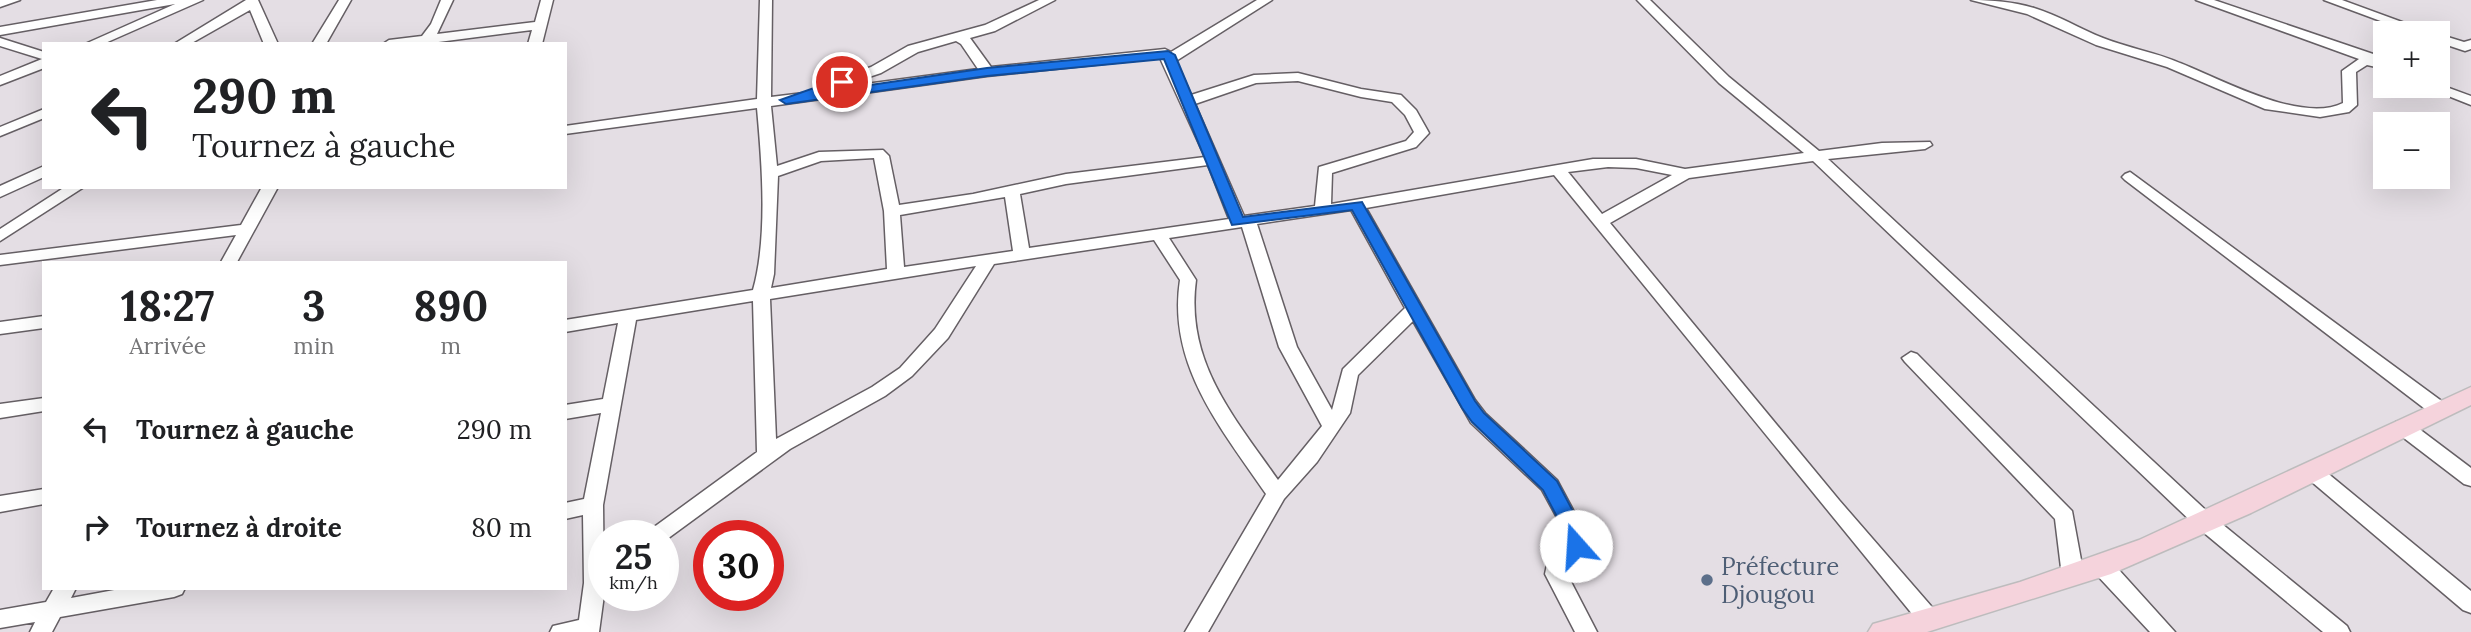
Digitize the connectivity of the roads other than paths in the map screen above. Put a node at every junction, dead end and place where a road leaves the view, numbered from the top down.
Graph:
1 (14, 0) edge
2 (179, 0) edge
3 (197, 0) edge
4 (345, 0) edge
5 (447, 0) edge
6 (547, 0) edge
7 (768, 0) edge
8 (1049, 0) edge
9 (1266, 0) edge
10 (1643, 0) edge
11 (1977, 0) edge
12 (2202, 0) edge
13 (2330, 0) edge
14 (253, 1) edge
15 (0, 3) edge
16 (2390, 21) edge
17 (541, 25) junction
18 (0, 31) edge
19 (956, 36) junction
20 (426, 39) junction
21 (0, 42) edge
22 (96, 42) edge
23 (183, 42) edge
24 (270, 42) edge
25 (320, 42) edge
26 (404, 42) edge
27 (537, 42) edge
28 (2450, 42) edge
29 (2471, 44) edge
30 (42, 55) edge
31 (1170, 59) junction
32 (2373, 60) edge
33 (2373, 62) edge
34 (42, 64) edge
35 (987, 72) junction
36 (0, 81) edge
37 (2450, 93) edge
38 (786, 100) junction
39 (1189, 101) junction
40 (2471, 101) edge
41 (764, 104) junction
42 (42, 114) edge
43 (567, 130) edge
44 (0, 132) edge
45 (1925, 145) dead end
46 (1816, 156) junction
47 (1214, 160) junction
48 (1559, 170) junction
49 (42, 172) edge
50 (770, 174) junction
51 (1685, 174) junction
52 (2130, 177) dead end
53 (73, 189) edge
54 (269, 189) edge
55 (0, 192) edge
56 (1013, 192) junction
57 (1356, 205) junction
58 (1323, 209) junction
59 (892, 211) junction
60 (1243, 221) junction
61 (1601, 221) junction
62 (246, 229) junction
63 (1159, 235) junction
64 (0, 236) edge
65 (1022, 254) junction
66 (0, 260) edge
67 (988, 260) junction
68 (230, 261) edge
69 (896, 273) junction
70 (761, 293) junction
71 (1415, 309) junction
72 (628, 317) junction
73 (42, 322) edge
74 (567, 326) edge
75 (0, 328) edge
76 (1911, 358) dead end
77 (2471, 395) edge
78 (42, 404) edge
79 (614, 404) junction
80 (2440, 410) junction
81 (0, 411) edge
82 (567, 412) edge
83 (1332, 427) junction
84 (2403, 427) junction
85 (767, 456) junction
86 (2313, 472) junction
87 (2471, 479) edge
88 (1277, 494) junction
89 (42, 496) edge
90 (0, 503) edge
91 (593, 505) junction
92 (567, 511) edge
93 (594, 520) edge
94 (679, 520) edge
95 (2204, 521) junction
96 (2102, 566) junction
97 (2073, 576) junction
98 (64, 590) edge
99 (162, 590) edge
100 (2471, 604) edge
101 (53, 609) junction
102 (593, 611) edge
103 (0, 619) edge
104 (1930, 620) junction
105 (589, 630) edge
106 (41, 632) edge
107 (561, 632) edge
108 (1196, 632) edge
109 (1586, 632) edge
110 (1883, 632) edge
111 (2164, 632) edge
112 (2339, 632) edge

1 - 15 street
2 - 18 street
3 - 22 street
4 - 25 street
5 - 20 street
6 - 17 street
7 - 41 street
8 - 19 street
9 - 31 street
10 - 46 street
11 - 33 street
12 - 32 street
13 - 16 street
14 - 23 street
14 - 24 street
17 - 20 street
17 - 27 street
19 - 35 street
19 - 38 street
20 - 26 street
21 - 30 street
28 - 29 street
31 - 35 street
31 - 39 street
34 - 36 street
35 - 38 street
37 - 40 street
38 - 41 street
39 - 47 street
39 - 58 street
41 - 43 street
41 - 50 street
42 - 44 street
45 - 46 street
46 - 51 street
46 - 95 street
47 - 56 street
47 - 60 street
48 - 51 street
48 - 57 street
48 - 61 street
49 - 55 street
50 - 59 street
50 - 70 street
51 - 61 street
52 - 80 street
53 - 64 street
54 - 62 street
56 - 59 street
56 - 65 street
57 - 58 street
57 - 71 street
58 - 60 street
59 - 69 street
60 - 63 street
60 - 83 street
61 - 104 street
62 - 66 street
62 - 68 street
63 - 65 street
63 - 88 street
65 - 67 street
67 - 69 street
67 - 85 street
69 - 70 street
70 - 72 street
70 - 85 street
71 - 83 street
71 - 109 street
72 - 74 street
72 - 79 street
73 - 75 street
76 - 97 street
77 - 80 main road
78 - 81 street
79 - 82 street
79 - 91 street
80 - 84 main road
83 - 88 street
84 - 86 main road
84 - 87 street
85 - 94 street
86 - 95 main road
86 - 100 street
88 - 108 street
89 - 90 street
91 - 92 street
91 - 93 street
95 - 96 main road
95 - 112 street
96 - 97 main road
96 - 111 street
97 - 104 main road
98 - 101 street
99 - 101 street
101 - 103 street
101 - 106 street
102 - 105 street
104 - 110 main road
105 - 107 street

